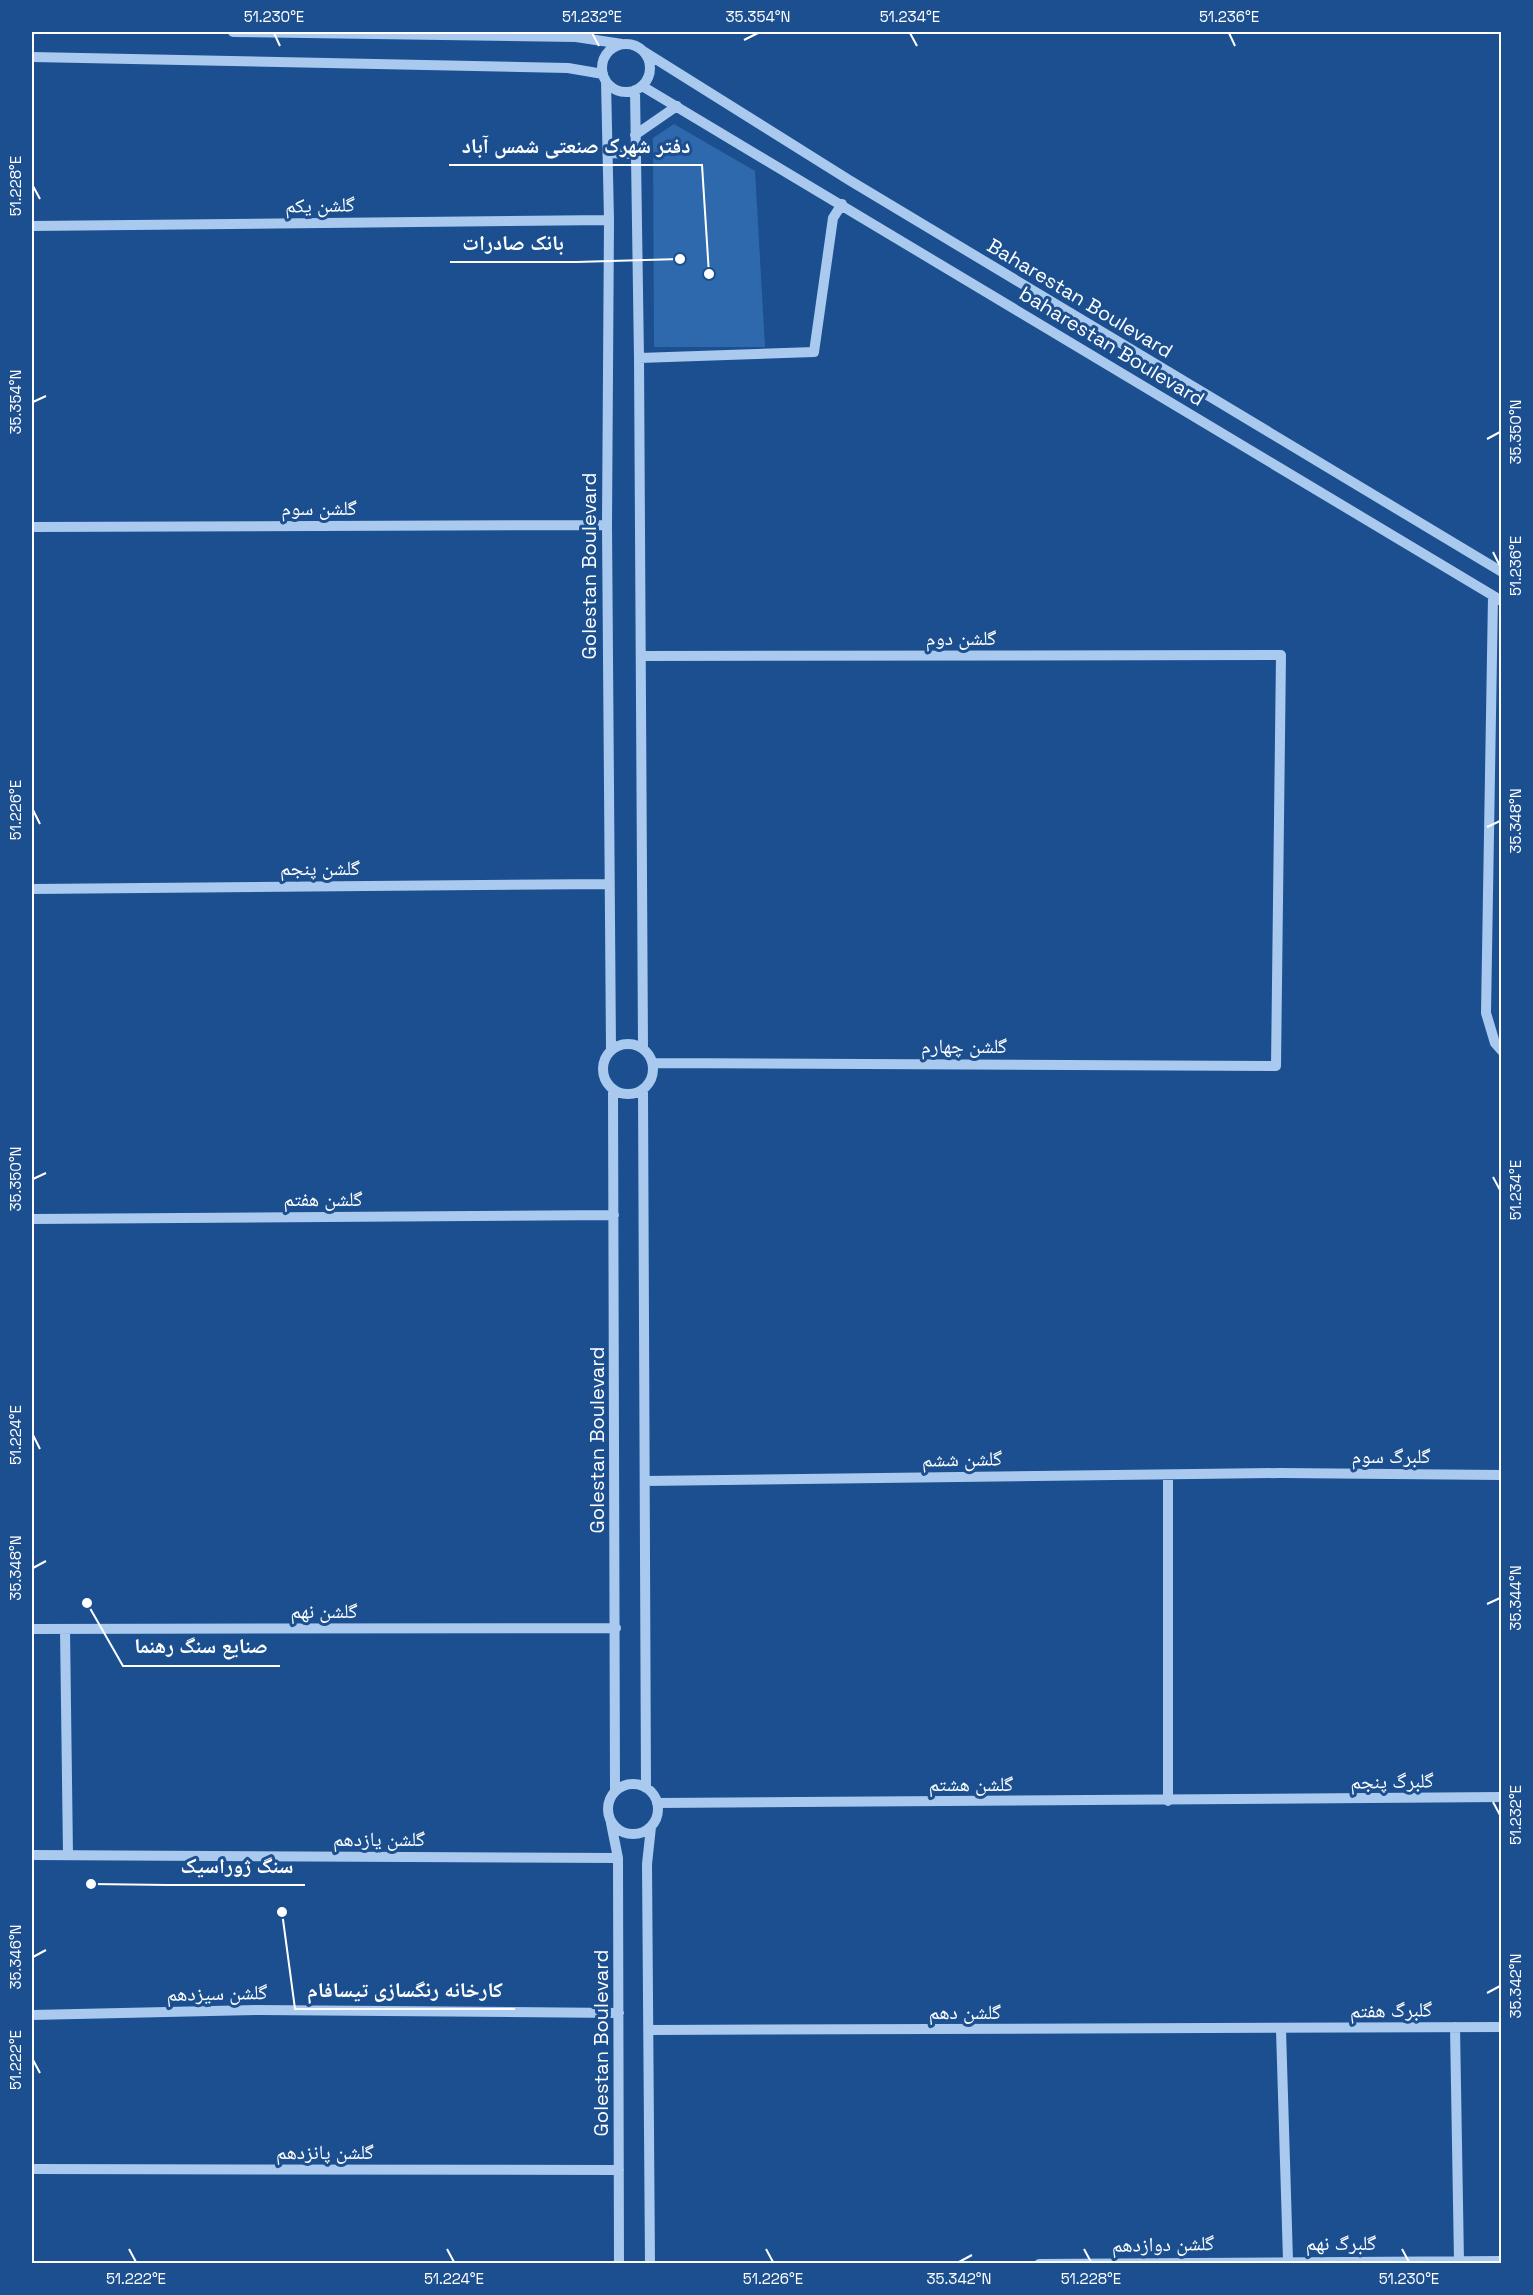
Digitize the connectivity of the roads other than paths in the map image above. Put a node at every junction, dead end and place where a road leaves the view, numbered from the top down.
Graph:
1 (233, 32) edge
2 (622, 44) junction
3 (643, 51) junction
4 (32, 57) edge
5 (604, 77) junction
6 (638, 88) junction
7 (677, 106) junction
8 (635, 135) junction
9 (608, 153) junction
10 (634, 154) junction
11 (842, 204) junction
12 (609, 220) junction
13 (32, 226) edge
14 (639, 358) junction
15 (607, 525) junction
16 (32, 527) edge
17 (1502, 572) edge
18 (1497, 599) edge
19 (640, 656) junction
20 (608, 884) junction
21 (32, 889) edge
22 (1498, 1047) edge
23 (643, 1048) junction
24 (611, 1050) junction
25 (652, 1063) junction
26 (1276, 1066) joint
27 (613, 1089) junction
28 (643, 1089) junction
29 (614, 1215) junction
30 (32, 1219) edge
31 (1280, 1473) joint
32 (1168, 1475) junction
33 (1502, 1475) edge
34 (645, 1481) junction
35 (616, 1628) junction
36 (32, 1629) edge
37 (65, 1629) junction
38 (646, 1788) junction
39 (615, 1791) junction
40 (1502, 1797) edge
41 (1168, 1801) junction
42 (1284, 1801) joint
43 (657, 1803) junction
44 (611, 1823) junction
45 (651, 1827) junction
46 (32, 1855) edge
47 (68, 1855) junction
48 (618, 1858) junction
49 (619, 2013) junction
50 (32, 2015) edge
51 (1455, 2027) junction
52 (1502, 2027) edge
53 (649, 2030) junction
54 (1281, 2030) junction
55 (32, 2169) edge
56 (619, 2170) junction
57 (1288, 2260) junction
58 (1459, 2261) junction
59 (1502, 2261) edge
60 (619, 2264) edge
61 (650, 2264) edge
62 (1039, 2264) edge

1 - 2 street
2 - 3 street
2 - 5 street
3 - 6 street
3 - 17 street, Baharestan Boulevard
4 - 5 street
5 - 6 street
5 - 9 street, Golestan Boulevard
6 - 7 street, baharestan Boulevard
6 - 8 street
7 - 8 street
7 - 11 street, baharestan Boulevard
8 - 10 street
9 - 10 street
9 - 12 street, Golestan Boulevard
10 - 14 street
11 - 14 street
11 - 18 street, baharestan Boulevard
12 - 13 street, گلشن یکم
12 - 15 street, Golestan Boulevard
14 - 19 street
15 - 16 street, گلشن سوم
15 - 20 street, Golestan Boulevard
18 - 22 street
19 - 23 street
19 - 26 street, گلشن دوم
20 - 21 street, گلشن پنجم
20 - 24 street, Golestan Boulevard
23 - 24 street
23 - 25 street
24 - 27 street
25 - 26 street, گلشن چهارم
25 - 28 street
27 - 28 street
27 - 29 street, Golestan Boulevard
28 - 34 street
29 - 30 street, گلشن هفتم
29 - 35 street, Golestan Boulevard
31 - 32 street, گلشن ششم
31 - 33 street, گلبرگ سوم
32 - 34 street, گلشن ششم
32 - 41 street
34 - 38 street
35 - 37 street, گلشن نهم
35 - 39 street, Golestan Boulevard
36 - 37 street, گلشن نهم
37 - 47 street
38 - 39 street
38 - 43 street
39 - 44 street
40 - 42 street, گلبرگ پنجم
41 - 42 street, گلشن هشتم
41 - 43 street, گلشن هشتم
43 - 45 street
44 - 45 street
44 - 48 street, Golestan Boulevard
45 - 53 street
46 - 47 street, گلشن یازدهم
47 - 48 street, گلشن یازدهم
48 - 49 street, Golestan Boulevard
49 - 50 street, گلشن سیزدهم
49 - 56 street, Golestan Boulevard
51 - 52 street, گلبرگ هفتم
51 - 54 street, گلبرگ هفتم
51 - 58 street
53 - 54 street, گلشن دهم
53 - 61 street
54 - 57 street
55 - 56 street, گلشن پانزدهم
56 - 60 street, Golestan Boulevard
57 - 58 street, گلبرگ نهم
57 - 62 street, گلشن دوازدهم
58 - 59 street, گلبرگ نهم

